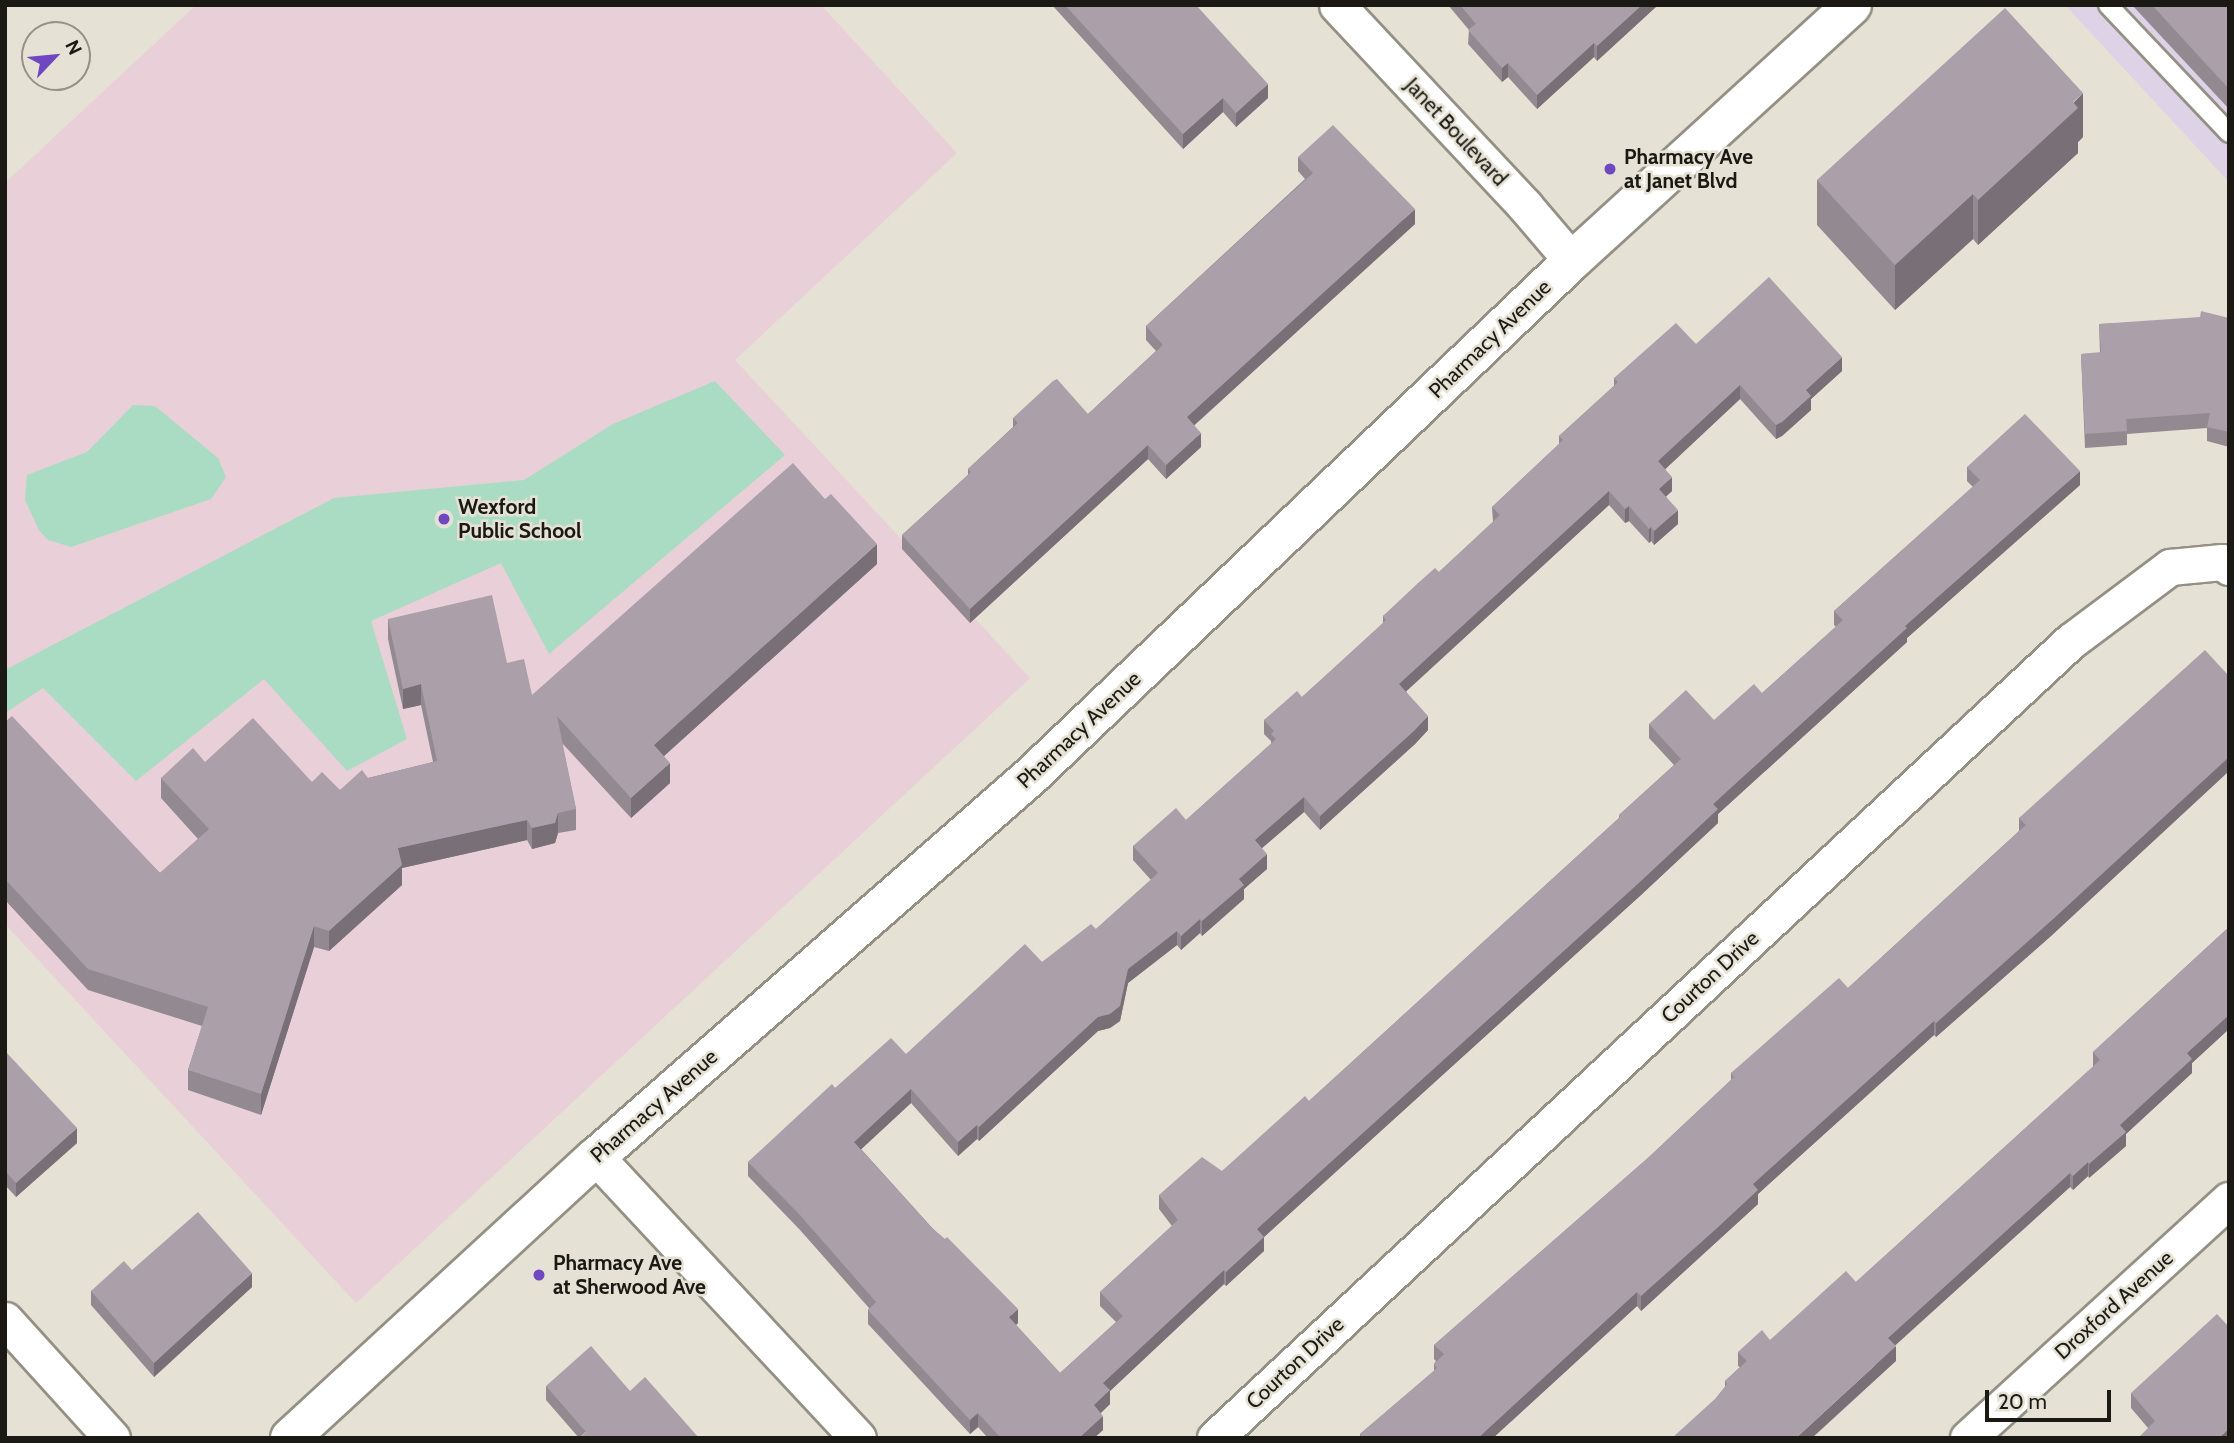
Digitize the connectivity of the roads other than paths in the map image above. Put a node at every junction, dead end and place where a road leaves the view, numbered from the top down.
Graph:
1 (1337, 5) edge
2 (1852, 5) edge
3 (2108, 5) edge
4 (2229, 132) edge
5 (1572, 261) junction
6 (2229, 567) edge
7 (596, 1157) junction
8 (2229, 1200) edge
9 (5, 1320) edge
10 (112, 1438) edge
11 (290, 1438) edge
12 (858, 1438) edge
13 (1215, 1438) edge
14 (1968, 1438) edge

1 - 5 street, Janet Boulevard
2 - 5 street, Pharmacy Avenue
3 - 4 lane
5 - 7 street, Pharmacy Avenue
6 - 13 street, Courton Drive
7 - 11 street, Pharmacy Avenue
7 - 12 street
8 - 14 street, Droxford Avenue
9 - 10 street

